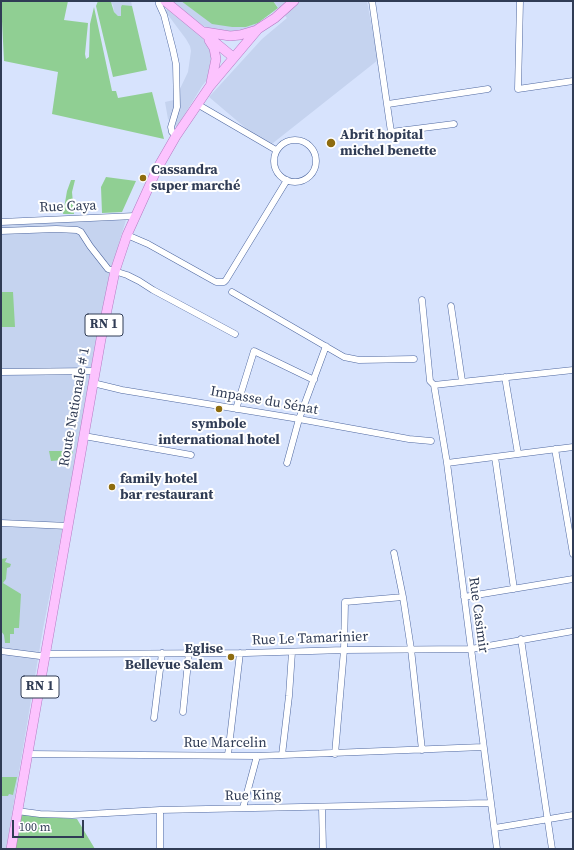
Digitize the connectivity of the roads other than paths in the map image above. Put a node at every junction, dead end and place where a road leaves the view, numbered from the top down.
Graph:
1 (159, 1) edge
2 (165, 1) edge
3 (294, 1) edge
4 (372, 1) edge
5 (520, 1) edge
6 (258, 29) junction
7 (204, 32) junction
8 (233, 57) junction
9 (573, 81) edge
10 (210, 86) junction
11 (488, 90) dead end
12 (197, 104) junction
13 (388, 104) junction
14 (454, 124) dead end
15 (176, 136) junction
16 (276, 150) junction
17 (287, 180) junction
18 (135, 216) junction
19 (1, 222) edge
20 (1, 231) edge
21 (127, 235) junction
22 (115, 271) junction
23 (232, 292) dead end
24 (422, 300) dead end
25 (451, 306) dead end
26 (235, 334) dead end
27 (326, 346) junction
28 (414, 359) dead end
29 (573, 370) edge
30 (96, 371) junction
31 (1, 372) edge
32 (505, 377) junction
33 (314, 380) junction
34 (462, 381) junction
35 (93, 383) junction
36 (434, 385) junction
37 (236, 409) junction
38 (300, 419) junction
39 (84, 436) junction
40 (431, 441) dead end
41 (573, 447) edge
42 (555, 449) junction
43 (518, 454) junction
44 (191, 455) dead end
45 (495, 457) junction
46 (287, 463) dead end
47 (447, 463) junction
48 (1, 523) edge
49 (68, 526) junction
50 (394, 553) dead end
51 (573, 554) edge
52 (573, 579) edge
53 (514, 589) junction
54 (403, 597) junction
55 (464, 597) junction
56 (573, 631) edge
57 (521, 639) junction
58 (411, 649) junction
59 (470, 649) junction
60 (344, 650) junction
61 (1, 651) edge
62 (189, 652) junction
63 (292, 652) junction
64 (162, 653) junction
65 (240, 653) junction
66 (45, 654) junction
67 (183, 712) dead end
68 (154, 718) dead end
69 (483, 748) junction
70 (422, 750) junction
71 (27, 754) junction
72 (282, 754) junction
73 (335, 754) junction
74 (228, 755) junction
75 (257, 756) junction
76 (490, 803) junction
77 (322, 807) junction
78 (243, 808) junction
79 (160, 810) junction
80 (17, 811) junction
81 (573, 815) edge
82 (548, 820) junction
83 (495, 828) junction
84 (11, 849) edge
85 (160, 849) edge
86 (323, 849) edge
87 (497, 849) edge
88 (552, 849) edge

1 - 15 street
2 - 7 main road
3 - 6 main road, Route Nationale # 1 / RN 1
4 - 13 street
5 - 9 street
6 - 7 main road
6 - 8 main road, Route Nationale # 1 / RN 1
7 - 8 main road
7 - 10 main road
8 - 10 main road, Route Nationale # 1 / RN 1
10 - 12 main road, Route Nationale # 1 / RN 1
11 - 13 street
12 - 15 main road, Route Nationale # 1 / RN 1
12 - 16 street
13 - 14 street
15 - 18 main road, Route Nationale # 1 / RN 1
16 - 17 street
16 - 17 street
17 - 21 street
18 - 19 street, Rue Caya
18 - 21 main road, Route Nationale # 1 / RN 1
20 - 22 street
21 - 22 main road, Route Nationale # 1 / RN 1
22 - 26 street
22 - 30 main road, Route Nationale # 1 / RN 1
23 - 27 street
24 - 36 street, Rue Casimir
25 - 34 street
27 - 28 street
27 - 33 street
29 - 32 street
30 - 31 street
30 - 35 main road, Route Nationale # 1 / RN 1
32 - 34 street
32 - 43 street
33 - 37 street
33 - 38 street
34 - 36 street
35 - 37 street, Impasse du Sénat
35 - 39 main road, Route Nationale # 1 / RN 1
36 - 47 street, Rue Casimir
37 - 38 street, Impasse du Sénat
38 - 40 street, Impasse du Sénat
38 - 46 street
39 - 44 street
39 - 49 main road, Route Nationale # 1 / RN 1
41 - 42 street
42 - 43 street
42 - 51 street
43 - 45 street
45 - 47 street
45 - 53 street
47 - 55 street, Rue Casimir
48 - 49 street
49 - 66 main road, Route Nationale # 1 / RN 1
50 - 54 street
52 - 53 street
53 - 55 street
54 - 58 street
54 - 60 street
55 - 59 street, Rue Casimir
56 - 57 street, Rue Le Tamarinier
57 - 59 street, Rue Le Tamarinier
57 - 82 street
58 - 59 street, Rue Le Tamarinier
58 - 60 street, Rue Le Tamarinier
58 - 70 street
59 - 69 street, Rue Casimir
60 - 63 street, Rue Le Tamarinier
60 - 73 street
61 - 66 street, Rue Le Tamarinier
62 - 64 street, Rue Le Tamarinier
62 - 65 street, Rue Le Tamarinier
62 - 67 street
63 - 65 street, Rue Le Tamarinier
63 - 72 street
64 - 66 street, Rue Le Tamarinier
64 - 68 street
65 - 74 street
66 - 71 main road, Route Nationale # 1 / RN 1
69 - 70 street, Rue Marcelin
69 - 76 street, Rue Casimir
70 - 73 street, Rue Marcelin
71 - 74 street, Rue Marcelin
71 - 80 main road, Route Nationale # 1 / RN 1
72 - 73 street, Rue Marcelin
72 - 75 street, Rue Marcelin
74 - 75 street, Rue Marcelin
75 - 78 street
76 - 77 street, Rue King
76 - 83 street, Rue Casimir
77 - 78 street, Rue King
77 - 86 street
78 - 79 street, Rue King
79 - 80 street, Rue King
79 - 85 street
80 - 84 main road, Route Nationale # 1 / RN 1
81 - 82 street
82 - 83 street
82 - 88 street
83 - 87 street, Rue Casimir

